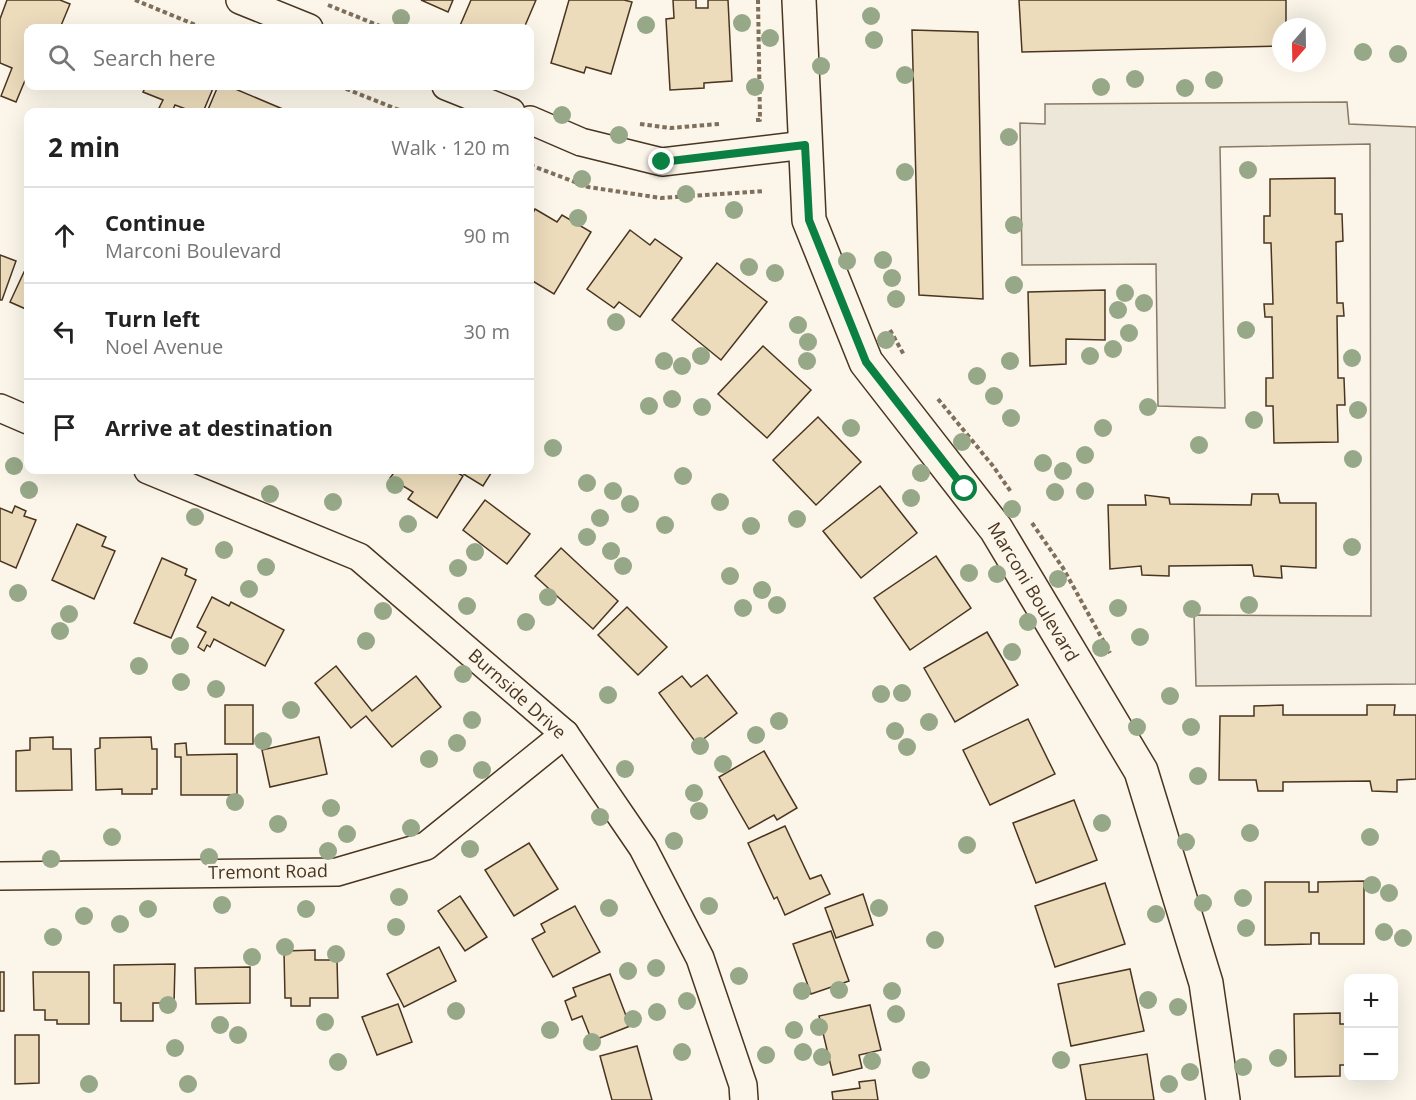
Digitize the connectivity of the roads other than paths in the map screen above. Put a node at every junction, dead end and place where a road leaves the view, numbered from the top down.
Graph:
1 (240, 0) edge
2 (799, 0) edge
3 (299, 24) edge
4 (456, 90) edge
5 (501, 108) edge
6 (534, 122) edge
7 (805, 145) junction
8 (0, 408) edge
9 (24, 418) edge
10 (158, 474) edge
11 (565, 734) junction
12 (0, 876) edge
13 (744, 1100) edge
14 (1223, 1100) edge

1 - 3 street
2 - 7 street, Marconi Boulevard
4 - 5 street
6 - 7 street
7 - 14 street, Marconi Boulevard
8 - 9 street
10 - 11 street, Burnside Drive
11 - 12 street, Tremont Road
11 - 13 street, Burnside Drive

